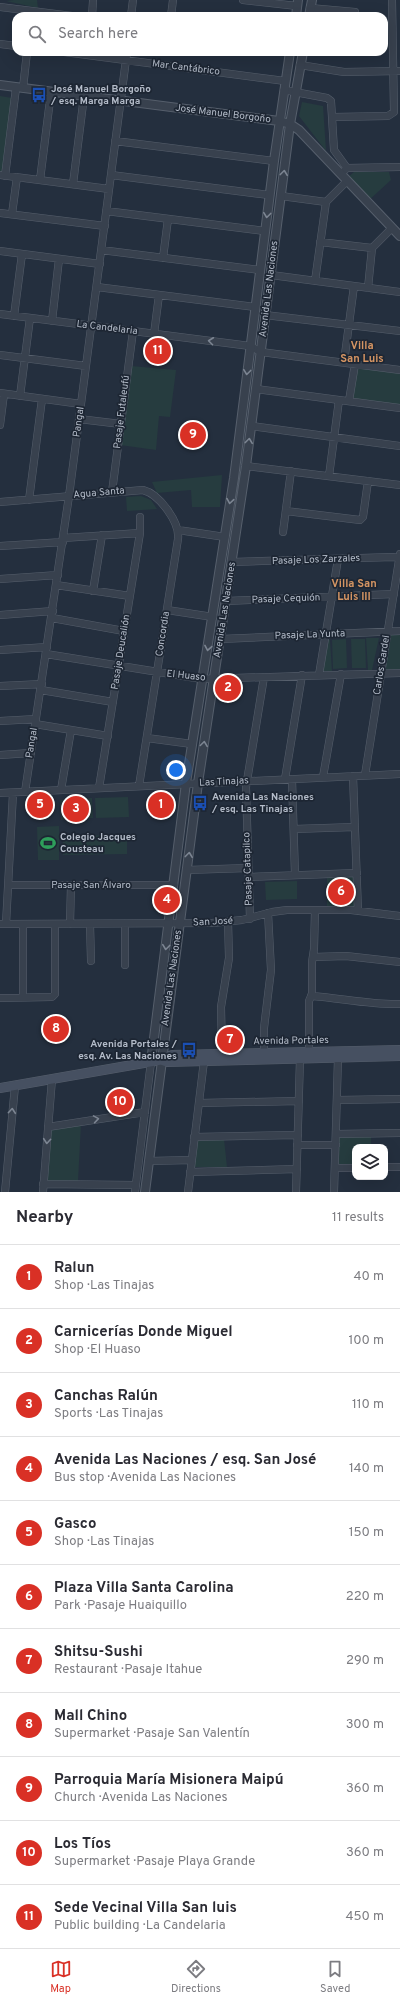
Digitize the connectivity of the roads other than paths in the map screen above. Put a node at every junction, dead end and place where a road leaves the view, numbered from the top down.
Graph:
1 (133, 0) edge
2 (173, 0) edge
3 (243, 0) edge
4 (392, 0) edge
5 (93, 1) dead end
6 (298, 3) edge
7 (0, 6) edge
8 (310, 8) edge
9 (43, 12) edge
10 (92, 12) edge
11 (132, 12) edge
12 (172, 12) edge
13 (355, 12) dead end
14 (0, 44) edge
15 (12, 46) edge
16 (26, 56) edge
17 (95, 56) edge
18 (126, 56) edge
19 (289, 56) edge
20 (302, 56) edge
21 (126, 60) junction
22 (300, 65) junction
23 (397, 71) edge
24 (285, 80) junction
25 (0, 86) edge
26 (19, 88) junction
27 (284, 90) junction
28 (51, 92) junction
29 (296, 92) junction
30 (84, 96) junction
31 (120, 101) junction
32 (333, 117) junction
33 (279, 121) junction
34 (290, 124) junction
35 (115, 141) junction
36 (274, 161) junction
37 (400, 167) edge
38 (347, 168) junction
39 (339, 173) junction
40 (3, 175) edge
41 (111, 175) junction
42 (17, 177) junction
43 (40, 180) junction
44 (347, 181) junction
45 (73, 184) junction
46 (109, 189) junction
47 (270, 195) junction
48 (281, 196) junction
49 (326, 202) junction
50 (106, 212) junction
51 (0, 213) edge
52 (12, 214) junction
53 (168, 219) junction
54 (104, 226) junction
55 (392, 228) junction
56 (265, 231) junction
57 (400, 236) edge
58 (320, 242) junction
59 (372, 248) junction
60 (101, 250) junction
61 (0, 251) edge
62 (22, 254) junction
63 (164, 258) junction
64 (59, 259) junction
65 (100, 264) junction
66 (260, 270) junction
67 (271, 275) junction
68 (315, 281) junction
69 (354, 286) junction
70 (97, 287) junction
71 (368, 288) junction
72 (400, 292) edge
73 (159, 295) junction
74 (255, 307) junction
75 (0, 314) edge
76 (266, 315) junction
77 (14, 316) junction
78 (30, 318) junction
79 (52, 321) junction
80 (349, 325) junction
81 (92, 326) junction
82 (133, 331) junction
83 (400, 331) edge
84 (154, 334) junction
85 (250, 346) junction
86 (261, 352) junction
87 (0, 355) edge
88 (25, 358) junction
89 (344, 362) junction
90 (355, 364) junction
91 (86, 366) junction
92 (400, 370) edge
93 (256, 389) junction
94 (2, 394) edge
95 (20, 396) junction
96 (42, 399) junction
97 (339, 400) junction
98 (349, 401) junction
99 (81, 404) junction
100 (400, 408) edge
101 (79, 419) junction
102 (121, 424) junction
103 (0, 425) edge
104 (251, 426) junction
105 (334, 437) junction
106 (400, 446) edge
107 (246, 466) junction
108 (291, 471) junction
109 (329, 476) junction
110 (368, 481) junction
111 (400, 485) edge
112 (112, 492) junction
113 (69, 496) junction
114 (29, 500) junction
115 (0, 502) edge
116 (286, 511) junction
117 (140, 517) dead end
118 (178, 530) junction
119 (283, 532) dead end
120 (140, 533) junction
121 (102, 535) junction
122 (225, 537) junction
123 (63, 540) junction
124 (0, 546) edge
125 (400, 554) edge
126 (400, 558) edge
127 (338, 559) junction
128 (232, 562) junction
129 (58, 575) junction
130 (0, 579) edge
131 (56, 585) junction
132 (93, 591) junction
133 (394, 594) junction
134 (130, 596) junction
135 (332, 597) junction
136 (226, 601) junction
137 (167, 610) junction
138 (0, 614) edge
139 (52, 615) junction
140 (213, 617) junction
141 (124, 631) junction
142 (400, 631) edge
143 (388, 632) junction
144 (326, 635) junction
145 (220, 639) junction
146 (0, 650) edge
147 (47, 651) junction
148 (119, 666) junction
149 (157, 672) junction
150 (381, 673) junction
151 (400, 673) edge
152 (341, 674) junction
153 (319, 675) junction
154 (302, 676) junction
155 (264, 677) junction
156 (214, 678) junction
157 (202, 679) junction
158 (0, 686) edge
159 (41, 687) junction
160 (113, 702) junction
161 (0, 721) edge
162 (36, 721) junction
163 (71, 730) junction
164 (108, 736) junction
165 (147, 738) junction
166 (192, 744) junction
167 (31, 753) junction
168 (0, 755) edge
169 (400, 774) edge
170 (365, 775) junction
171 (353, 776) junction
172 (323, 777) junction
173 (289, 779) junction
174 (246, 781) junction
175 (186, 783) junction
176 (198, 783) junction
177 (139, 786) junction
178 (100, 788) junction
179 (61, 790) junction
180 (25, 792) junction
181 (0, 793) edge
182 (13, 793) junction
183 (355, 827) junction
184 (294, 829) junction
185 (248, 868) junction
186 (187, 870) junction
187 (357, 873) junction
188 (295, 875) junction
189 (249, 877) junction
190 (8, 885) junction
191 (70, 885) junction
192 (174, 885) junction
193 (315, 910) junction
194 (358, 911) junction
195 (268, 913) junction
196 (400, 916) edge
197 (250, 918) junction
198 (228, 921) junction
199 (169, 923) junction
200 (180, 923) junction
201 (3, 924) edge
202 (23, 924) junction
203 (56, 924) junction
204 (70, 924) junction
205 (90, 924) junction
206 (126, 924) junction
207 (313, 957) junction
208 (91, 961) dead end
209 (400, 962) edge
210 (125, 965) dead end
211 (311, 996) junction
212 (23, 997) junction
213 (0, 998) edge
214 (400, 1004) edge
215 (400, 1050) edge
216 (309, 1052) junction
217 (264, 1053) junction
218 (222, 1054) junction
219 (400, 1056) edge
220 (338, 1058) junction
221 (300, 1059) junction
222 (161, 1060) junction
223 (204, 1061) junction
224 (151, 1062) junction
225 (52, 1079) junction
226 (15, 1086) junction
227 (0, 1088) edge
228 (400, 1099) edge
229 (337, 1100) junction
230 (299, 1101) junction
231 (199, 1103) junction
232 (145, 1112) junction
233 (48, 1127) junction
234 (400, 1133) edge
235 (336, 1134) junction
236 (298, 1135) junction
237 (194, 1137) junction
238 (297, 1145) junction
239 (336, 1145) junction
240 (192, 1160) junction
241 (149, 1161) junction
242 (388, 1167) edge
243 (400, 1167) edge
244 (335, 1168) junction
245 (352, 1168) edge
246 (297, 1169) junction
247 (190, 1172) junction
248 (146, 1179) junction
249 (43, 1184) junction
250 (136, 1185) edge
251 (80, 1188) edge
252 (6, 1192) edge
253 (43, 1192) edge
254 (145, 1192) edge
255 (188, 1192) edge
256 (296, 1192) edge
257 (334, 1192) edge

1 - 11 street
2 - 12 street
3 - 6 street
4 - 23 street
5 - 10 street
7 - 9 street
8 - 13 street
14 - 15 street
16 - 26 street
17 - 21 street, Mar Cantábrico
18 - 21 street, Pangal
19 - 24 street, Avenida Las Naciones
20 - 22 street, Avenida Las Naciones
21 - 24 street, Mar Cantábrico
21 - 31 street, Pangal
22 - 23 street
22 - 29 street, Avenida Las Naciones
23 - 32 street
24 - 27 street, Avenida Las Naciones
25 - 26 street, José Manuel Borgoño
26 - 28 street, José Manuel Borgoño
26 - 40 street
27 - 29 street
27 - 33 street, Avenida Las Naciones
28 - 30 street, José Manuel Borgoño
28 - 43 street
29 - 32 street
29 - 34 street, Avenida Las Naciones
30 - 31 street, José Manuel Borgoño
30 - 45 street
31 - 33 street, José Manuel Borgoño
31 - 35 street, Pangal
32 - 38 street
33 - 34 street, José Manuel Borgoño
33 - 36 street, Avenida Las Naciones
34 - 39 street, José Manuel Borgoño
48 -> 34 street, Avenida Las Naciones
35 - 36 street
35 - 41 street, Pangal
36 - 47 street, Avenida Las Naciones
37 - 38 street
38 - 39 street
39 - 44 street, José Manuel Borgoño
40 - 42 street
41 - 46 street, Pangal
41 - 47 street
42 - 43 street
42 - 52 street
43 - 45 street
44 - 49 street
44 - 55 street, José Manuel Borgoño
45 - 46 street
46 - 50 street, Pangal
47 -> 56 street, Avenida Las Naciones
48 - 49 street
48 - 67 street, Avenida Las Naciones
49 - 58 street
50 - 53 street
50 - 54 street, Pangal
51 - 52 street
52 - 54 street
53 - 56 street
53 - 63 street
54 - 60 street, Pangal
55 - 57 street, José Manuel Borgoño
55 - 59 street
56 - 66 street, Avenida Las Naciones
58 - 59 street
58 - 68 street
59 - 71 street
60 - 63 street
60 - 65 street, Pangal
61 - 62 street
62 - 64 street
62 - 77 street
63 - 66 street
64 - 65 street
64 - 79 street
65 - 70 street, Pangal
66 - 74 street, Avenida Las Naciones
67 - 68 street
67 - 76 street, Avenida Las Naciones
68 - 69 street
69 - 71 street
69 - 80 street
70 - 73 street
70 - 81 street, Pangal
71 - 72 street
73 - 74 street
73 - 84 street
74 - 85 street, Avenida Las Naciones
75 - 77 street, La Candelaria
76 - 80 street
76 - 86 street, Avenida Las Naciones
77 - 78 street, La Candelaria
78 - 79 street, La Candelaria
78 - 88 street
79 - 81 street, La Candelaria
80 - 83 street
80 - 89 street
81 - 82 street, La Candelaria
81 - 91 street, Pangal
82 - 84 street, La Candelaria
82 - 102 street, Pasaje Futaleufú
85 -> 84 street, La Candelaria
85 - 86 street, La Candelaria
85 -> 122 street, Avenida Las Naciones
86 - 89 street
86 - 93 street, Avenida Las Naciones
87 - 88 street
88 - 91 street
88 - 95 street
89 - 90 street
90 - 92 street
90 - 98 street
91 - 99 street, Pangal
93 - 97 street
93 - 104 street, Avenida Las Naciones
94 - 95 street
94 - 103 street
95 - 96 street
96 - 99 street
96 - 114 street
97 - 98 street
97 - 105 street
98 - 100 street
99 - 101 street, Pangal
101 - 102 street
101 - 113 street, Pangal
102 - 112 street, Pasaje Futaleufú
104 - 105 street
107 -> 104 street, Avenida Las Naciones
105 - 106 street
105 - 109 street
107 - 108 street
107 - 128 street, Avenida Las Naciones
108 - 109 street
108 - 116 street
109 - 110 street
110 - 111 street
110 - 116 street
112 - 113 street, Agua Santa
112 - 118 street, Agua Santa
113 - 114 street, Agua Santa
113 - 123 street, Pangal
114 - 115 street, Agua Santa
116 - 119 street
117 - 120 street, Pasaje Deucalión
118 - 122 street
118 - 137 street, Concordia
120 - 121 street
120 - 134 street, Pasaje Deucalión
121 - 123 street
121 - 132 street
122 - 140 street, Avenida Las Naciones
123 - 124 street
123 - 129 street, Pangal
125 - 126 street, Carlos Gardel
126 - 127 street, Pasaje Los Zarzales
126 - 133 street, Carlos Gardel
127 - 128 street, Pasaje Los Zarzales
127 - 135 street
128 - 136 street, Avenida Las Naciones
129 - 130 street
129 - 131 street, Pangal
131 - 132 street
131 - 139 street, Pangal
132 - 134 street
133 - 135 street, Pasaje Cequión
133 - 143 street, Carlos Gardel
134 - 141 street, Pasaje Deucalión
135 - 136 street, Pasaje Cequión
135 - 144 street
136 - 145 street, Avenida Las Naciones
137 - 140 street
137 - 149 street, Concordia
138 - 139 street
139 - 141 street
139 - 147 street, Pangal
140 -> 157 street, Avenida Las Naciones
141 - 148 street, Pasaje Deucalión
142 - 143 street, Pasaje La Yunta
143 - 144 street, Pasaje La Yunta
143 - 150 street, Carlos Gardel
144 - 145 street, Pasaje La Yunta
144 - 153 street
145 - 156 street, Avenida Las Naciones
146 - 147 street, El Huaso
147 - 148 street, El Huaso
147 - 159 street, Pangal
148 - 149 street, El Huaso
148 - 160 street, Pasaje Deucalión
149 - 157 street, El Huaso
149 - 165 street, Concordia
150 - 151 street, El Huaso
150 - 152 street, El Huaso
150 - 170 street, Carlos Gardel
152 - 153 street, El Huaso
152 - 172 street
153 - 154 street, El Huaso
154 - 155 street, El Huaso
154 - 173 street
155 - 156 street, El Huaso
155 - 174 street, Pasaje Catapilco
156 - 157 street, El Huaso
176 -> 156 street, Avenida Las Naciones
157 - 166 street, Avenida Las Naciones
158 - 159 street
159 - 160 street
159 - 162 street, Pangal
160 - 164 street, Pasaje Deucalión
161 - 162 street
162 - 163 street
162 - 167 street, Pangal
163 - 164 street
163 - 179 street
164 - 178 street, Pasaje Deucalión
165 - 166 street
165 - 177 street, Concordia
166 - 175 street, Avenida Las Naciones
167 - 168 street
167 - 180 street, Pangal
169 - 170 street, Las Tinajas
170 - 171 street, Las Tinajas
171 - 172 street, Las Tinajas
171 - 183 street
172 - 173 street, Las Tinajas
173 - 174 street, Las Tinajas
173 - 184 street
174 - 176 street, Las Tinajas
174 - 185 street, Pasaje Catapilco
175 - 176 street, Las Tinajas
175 - 177 street, Las Tinajas
175 - 192 street, Avenida Las Naciones
186 -> 176 street, Avenida Las Naciones
177 - 178 street, Las Tinajas
178 - 179 street, Las Tinajas
179 - 180 street, Las Tinajas
180 - 182 street, Las Tinajas
181 - 182 street, Las Tinajas
182 - 190 street
183 - 184 street
183 - 187 street
184 - 188 street
185 - 186 street
185 - 189 street, Pasaje Catapilco
186 - 200 street, Avenida Las Naciones
187 - 188 street
187 - 194 street
188 - 189 street
189 - 197 street, Pasaje Catapilco
190 - 191 street, Pasaje San Álvaro
190 - 201 street
191 - 192 street, Pasaje San Álvaro
191 - 204 street
192 - 199 street, Avenida Las Naciones
193 - 194 street, San José
193 - 195 street, San José
193 - 207 street
194 - 196 street, San José
195 - 197 street, San José
195 - 217 street, Pasaje Catapilco
197 - 198 street, San José
198 - 200 street, San José
198 - 218 street
199 - 200 street, San José
199 - 206 street, San José
199 -> 224 street, Avenida Las Naciones
200 - 222 street, Avenida Las Naciones
201 - 202 street, San José
202 - 203 street, San José
202 - 212 street
203 - 204 street, San José
203 - 212 street
204 - 205 street, San José
205 - 206 street, San José
205 - 208 street
206 - 210 street
207 - 209 street
207 - 211 street
211 - 214 street
211 - 216 street
212 - 213 street
215 - 216 main road, Avenida Portales
216 - 217 main road, Avenida Portales
217 - 218 main road, Avenida Portales
218 - 222 main road, Avenida Portales
219 - 220 main road, Avenida Portales
220 - 221 main road, Avenida Portales
220 - 229 street
221 - 223 main road, Avenida Portales
221 - 230 street
222 - 223 main road, Avenida Portales
222 - 224 main road, Avenida Portales
222 - 241 street, Avenida Las Naciones
223 - 231 street
224 - 225 main road, Avenida Portales
224 - 232 street, Avenida Las Naciones
225 - 226 main road, Avenida Portales
225 - 233 street
226 - 227 main road, Avenida Portales
252 -> 226 street
228 - 229 street
229 - 235 street
230 - 231 street
230 - 236 street
231 - 237 street
233 -> 232 street
232 - 250 street, Avenida Las Naciones
233 -> 249 street
234 - 235 street
235 - 239 street
236 - 237 street
236 - 238 street
237 - 240 street
238 - 239 street
238 - 246 street
239 - 244 street
240 - 241 street
240 - 247 street
241 - 248 street, Avenida Las Naciones
242 - 243 street
244 - 245 street
244 - 257 street
246 - 247 street
246 - 256 street
247 - 255 street
248 - 250 street
248 - 254 street, Avenida Las Naciones
249 - 251 street
249 - 253 street
250 - 251 street

